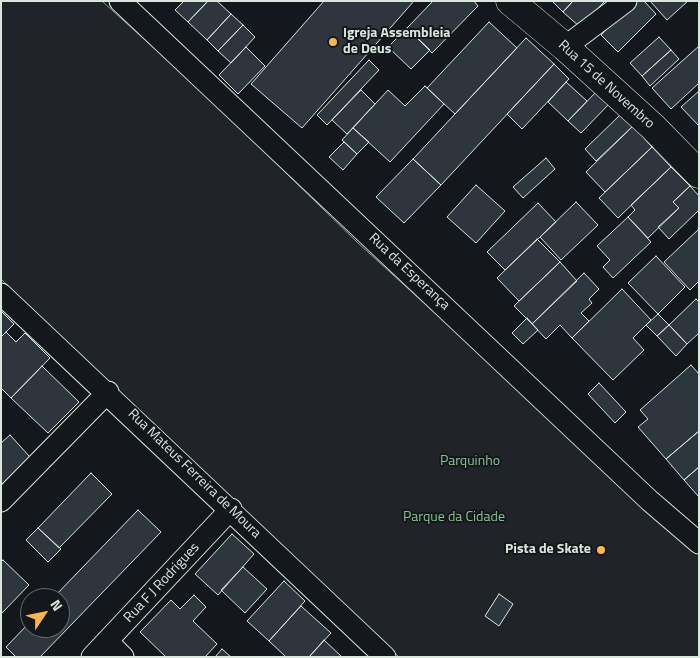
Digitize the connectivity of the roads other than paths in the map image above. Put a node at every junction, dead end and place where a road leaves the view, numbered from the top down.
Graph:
1 (120, 1) edge
2 (510, 1) edge
3 (626, 1) edge
4 (565, 47) junction
5 (699, 174) edge
6 (1, 294) edge
7 (108, 392) junction
8 (1, 501) edge
9 (231, 509) junction
10 (699, 543) edge
11 (108, 642) junction
12 (92, 657) edge
13 (123, 657) edge
14 (385, 657) edge

1 - 10 street, Rua da Esperança
2 - 4 main road, Rua 15 de Novembro
3 - 4 street
4 - 5 main road, Rua 15 de Novembro
6 - 7 street, Rua Mateus Ferreira de Moura
7 - 8 street
7 - 9 street, Rua Mateus Ferreira de Moura
9 - 11 street, Rua F J Rodrigues
9 - 14 street, Rua Mateus Ferreira de Moura
11 - 12 street, Rua F J Rodrigues
11 - 13 street

